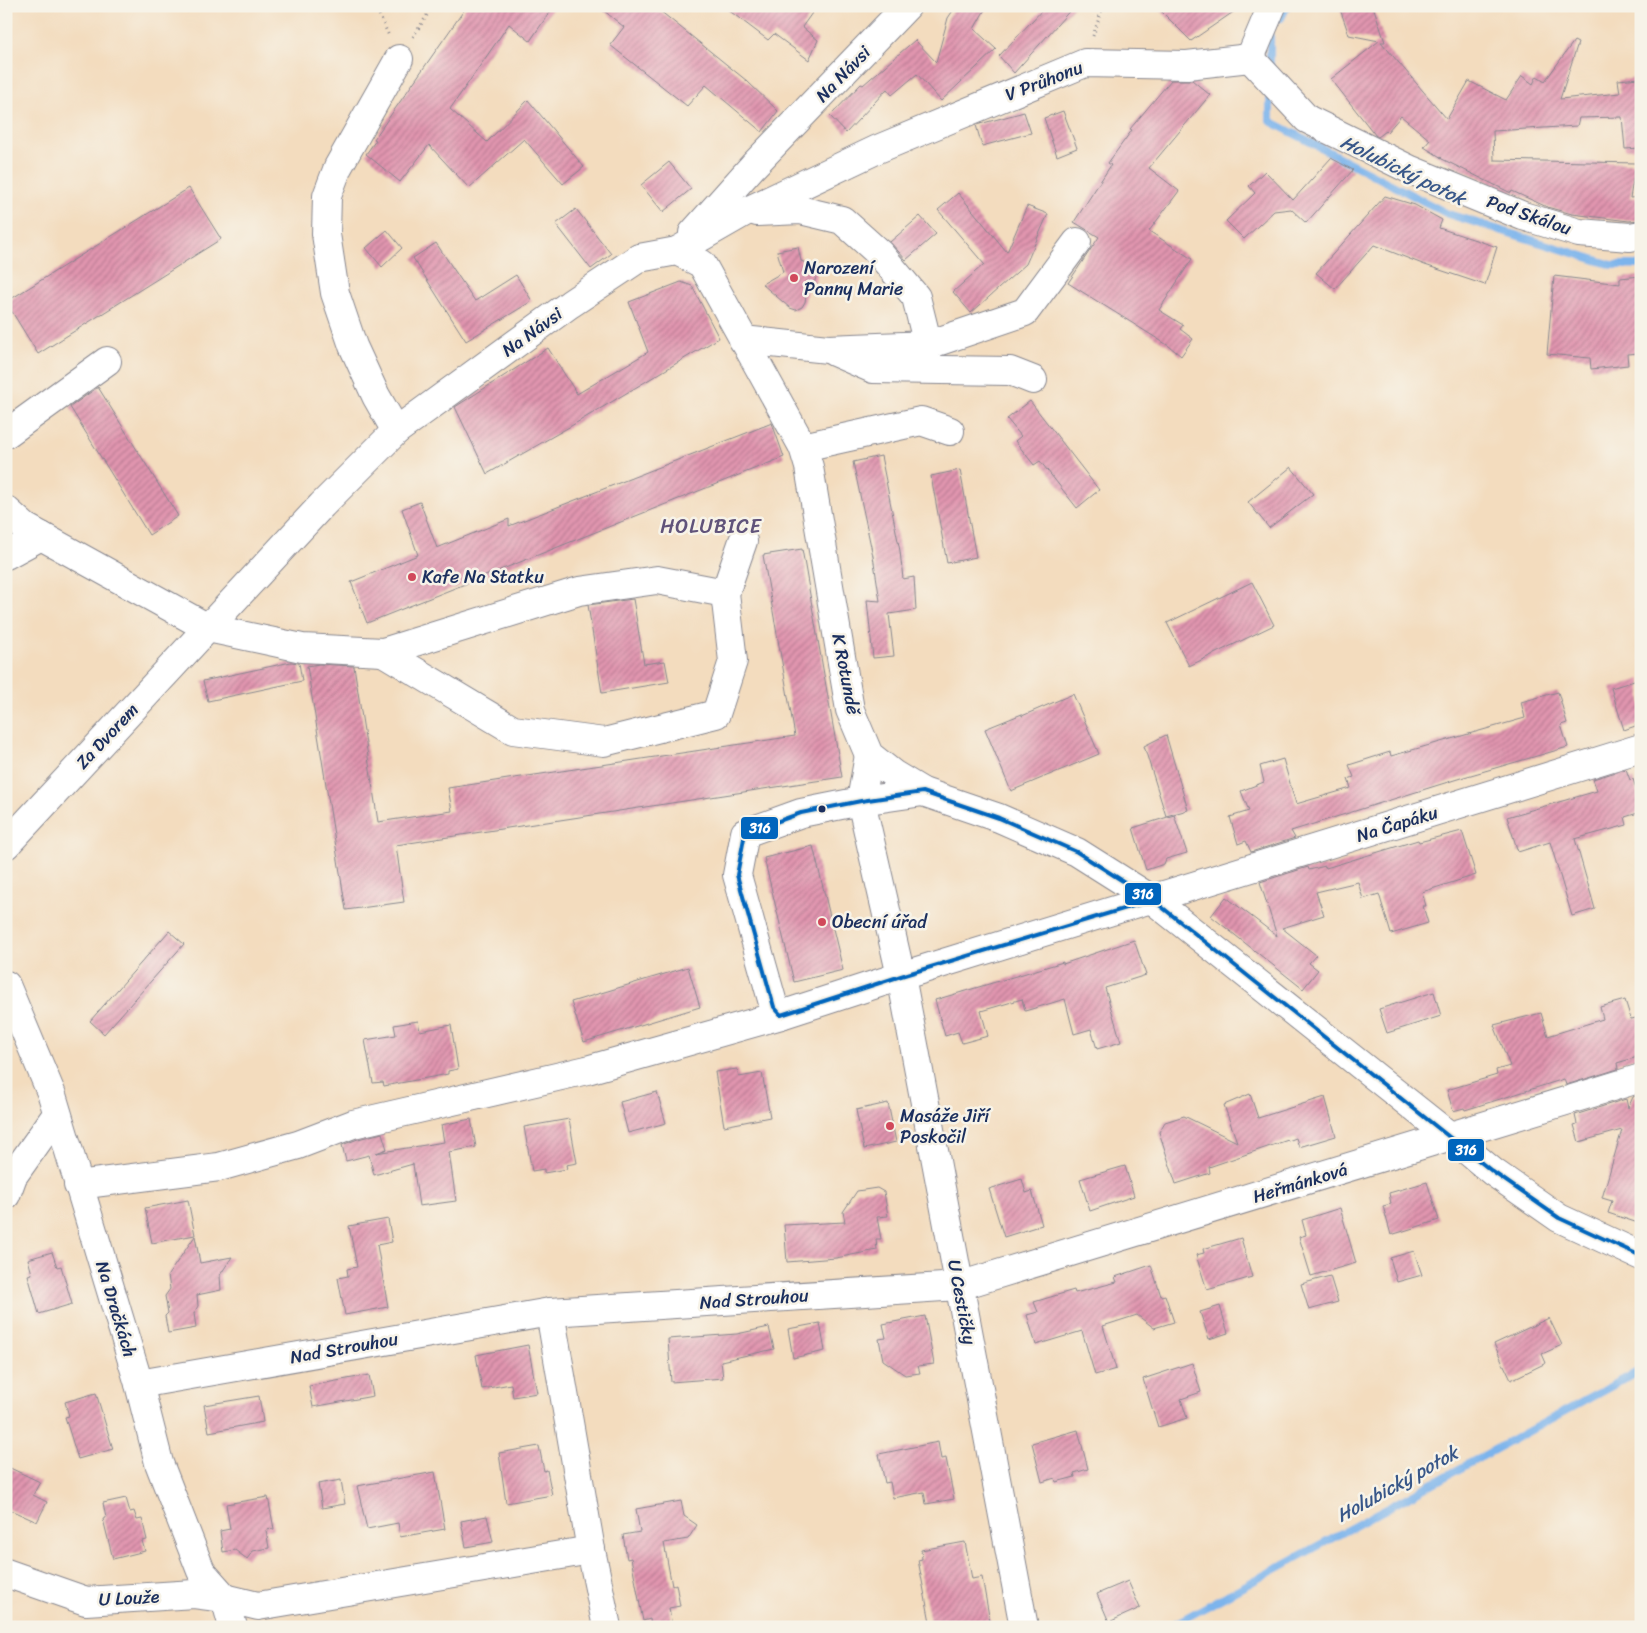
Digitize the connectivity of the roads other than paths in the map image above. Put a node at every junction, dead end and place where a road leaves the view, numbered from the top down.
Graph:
1 (907, 6) edge
2 (1272, 6) edge
3 (1250, 58) junction
4 (399, 59) road end
5 (878, 149) joint
6 (743, 213) junction
7 (1641, 235) edge
8 (1078, 242) dead end
9 (676, 251) junction
10 (743, 340) junction
11 (928, 345) junction
12 (828, 349) junction
13 (107, 360) dead end
14 (1033, 380) dead end
15 (396, 431) junction
16 (950, 431) dead end
17 (6, 434) edge
18 (802, 447) junction
19 (6, 510) edge
20 (41, 536) junction
21 (743, 541) dead end
22 (6, 555) edge
23 (725, 593) junction
24 (208, 628) junction
25 (383, 652) junction
26 (1641, 748) edge
27 (869, 755) junction
28 (923, 792) junction
29 (861, 801) junction
30 (6, 845) edge
31 (1153, 900) junction
32 (901, 976) junction
33 (6, 985) edge
34 (781, 1015) junction
35 (1641, 1078) edge
36 (57, 1114) junction
37 (1451, 1137) junction
38 (78, 1185) junction
39 (6, 1195) edge
40 (1641, 1256) edge
41 (959, 1286) junction
42 (550, 1312) junction
43 (139, 1384) junction
44 (591, 1550) junction
45 (6, 1573) edge
46 (226, 1598) junction
47 (233, 1627) edge
48 (607, 1627) edge
49 (1024, 1627) edge

1 - 9 street, Na Návsi
2 - 3 street
3 - 5 street, V Průhonu
3 - 7 street, Pod Skálou
4 - 15 street
5 - 6 street, Na Návsi
6 - 9 street, Na Návsi
6 - 11 street, Na Návsi
8 - 11 street
9 - 10 street
9 - 15 street, Na Návsi
10 - 12 street
10 - 18 street
11 - 12 street
12 - 14 street
13 - 17 street
15 - 24 street, Za Dvorem
16 - 18 street
18 - 27 street, K Rotundě
19 - 20 street
20 - 22 street
20 - 24 street
21 - 23 street
23 - 25 street
23 - 25 street
24 - 25 street
24 - 30 street, Za Dvorem
26 - 31 street, Na Čapáku
27 - 28 street, K Rotundě
27 - 29 street
28 - 29 street
28 - 31 street, K Rotundě
29 - 32 street, U Cestičky
29 - 34 street
31 - 32 street, Na Čapáku
31 - 37 street, K Rotundě
32 - 34 street, Na Čapáku
32 - 41 street, U Cestičky
33 - 36 street, Na Dračkách
34 - 38 street, Na Čapáku
35 - 37 street, Heřmánková
36 - 38 street, Na Dračkách
36 - 39 street
37 - 40 street, K Rotundě
37 - 41 street, Heřmánková
38 - 43 street, Na Dračkách
41 - 42 street, Nad Strouhou
41 - 49 street, U Cestičky
42 - 43 street, Nad Strouhou
42 - 44 street
43 - 46 street, Na Dračkách
44 - 46 street
44 - 48 street
45 - 46 street, U Louže
46 - 47 street, Na Dračkách

